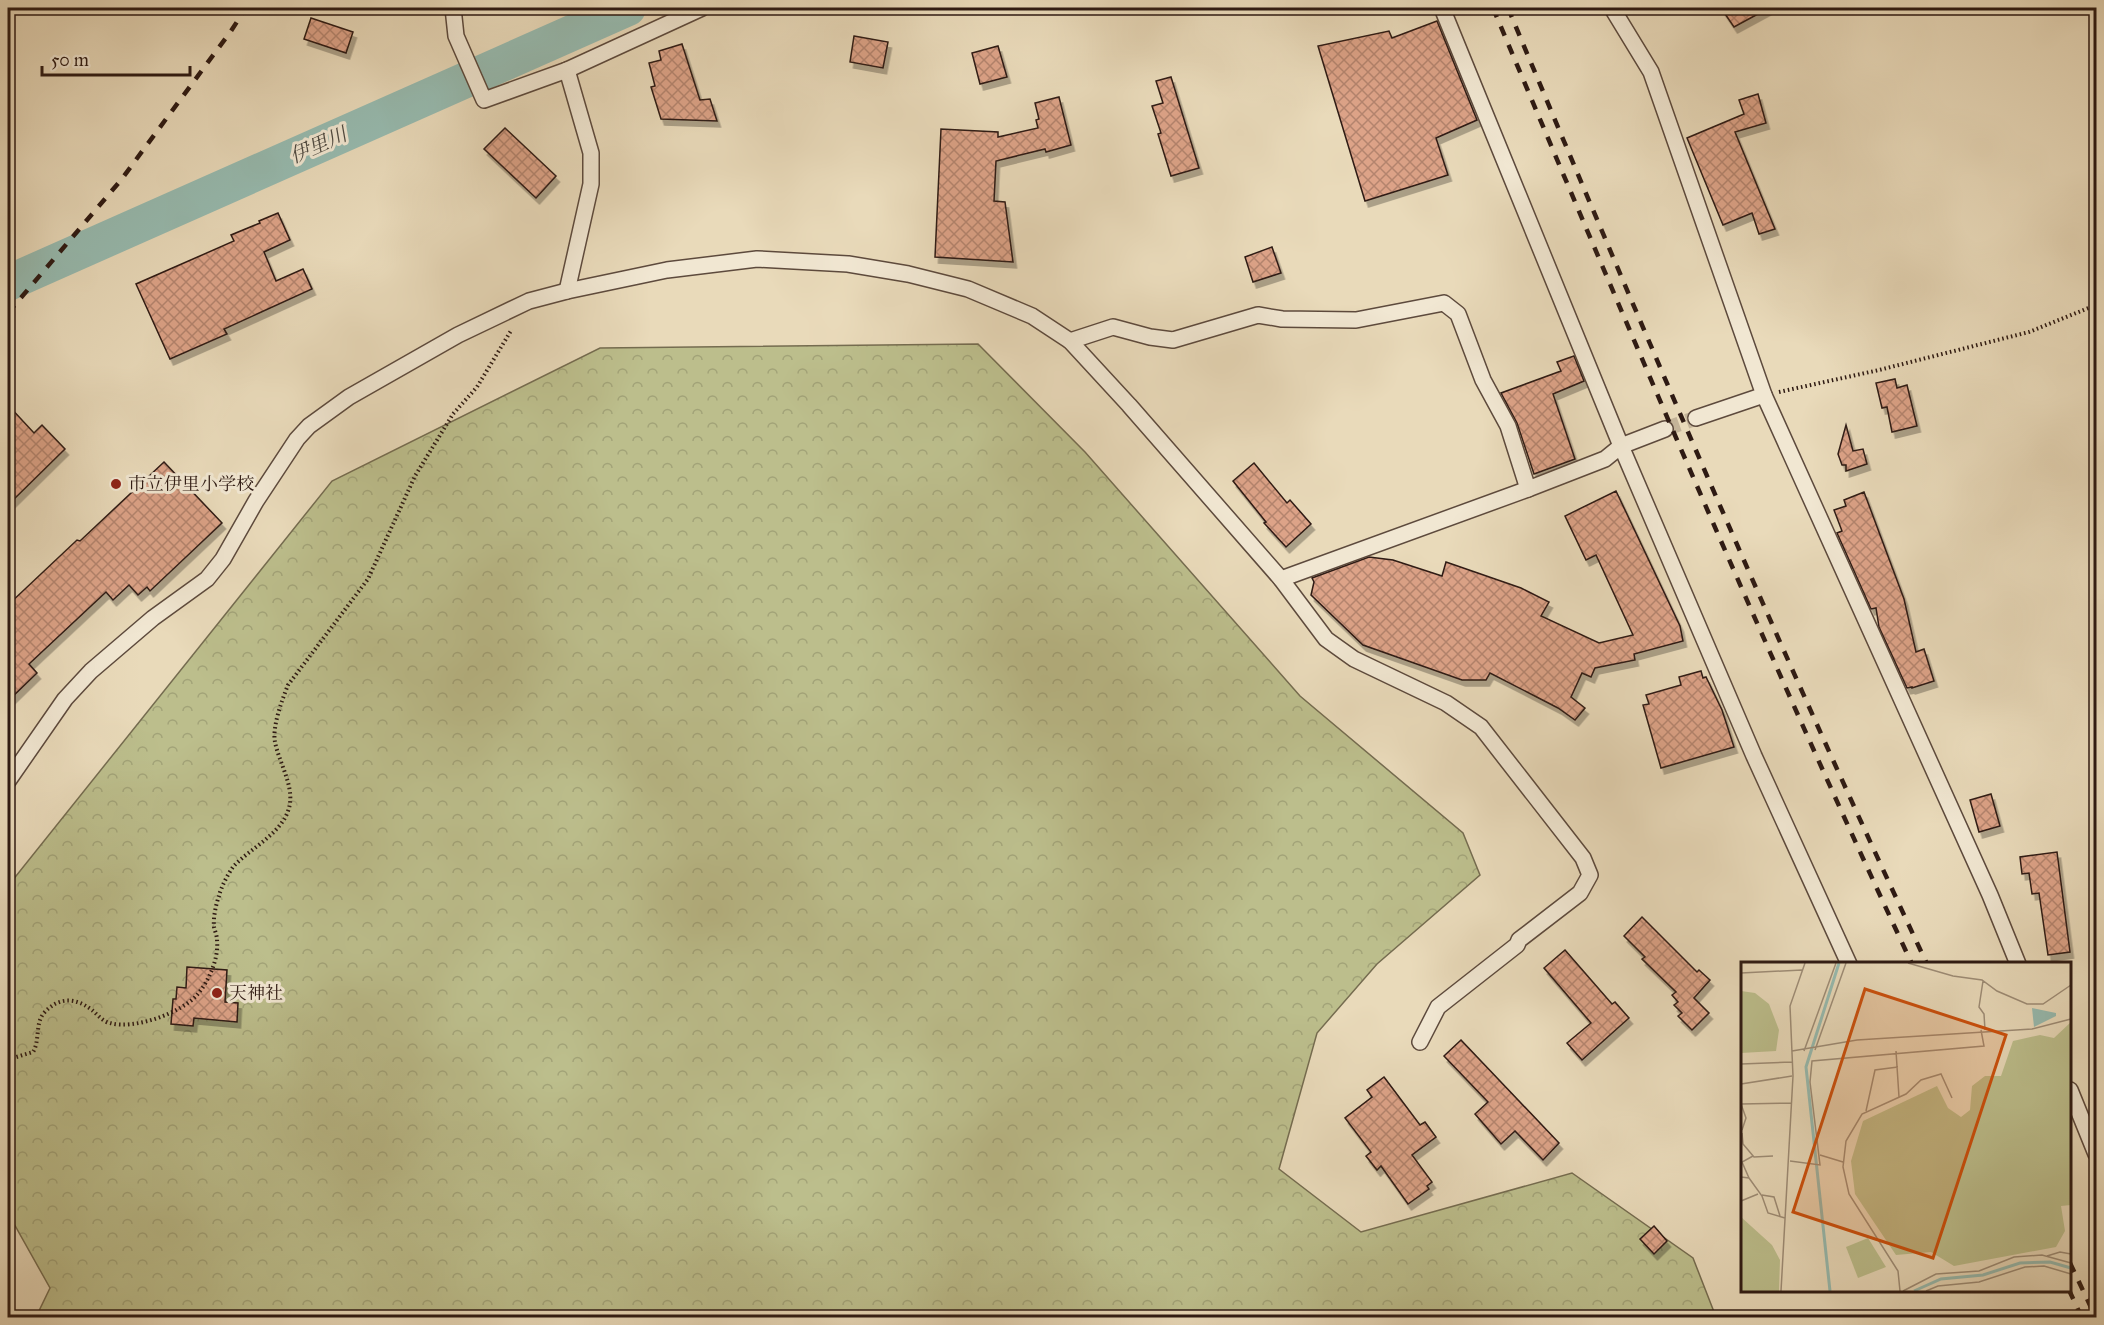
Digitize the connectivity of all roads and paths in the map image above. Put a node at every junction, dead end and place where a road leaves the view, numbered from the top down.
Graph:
1 (453, 8) edge
2 (702, 8) edge
3 (1442, 8) edge
4 (1612, 8) edge
5 (567, 70) junction
6 (567, 291) junction
7 (529, 301) junction
8 (2097, 305) edge
9 (1070, 341) junction
10 (1764, 395) junction
11 (1696, 418) tunnel mouth
12 (1665, 429) tunnel mouth
13 (1621, 446) junction
14 (1528, 489) junction
15 (1281, 579) junction
16 (8, 781) edge
17 (1849, 962) edge
18 (2018, 962) edge
19 (1420, 1042) dead end
20 (8, 1056) edge
21 (2071, 1099) edge
22 (2093, 1135) edge
23 (2097, 1154) edge

1 - 5 street
2 - 5 street
3 - 13 street
4 - 10 street
5 - 6 street
6 - 7 street
6 - 9 street
7 - 16 street
7 - 20 path
8 - 10 path
9 - 14 street
9 - 15 street
10 - 11 street
10 - 18 street
12 - 13 street
13 - 14 street
13 - 17 street
14 - 15 street
15 - 19 street
21 - 22 street
22 - 23 street

